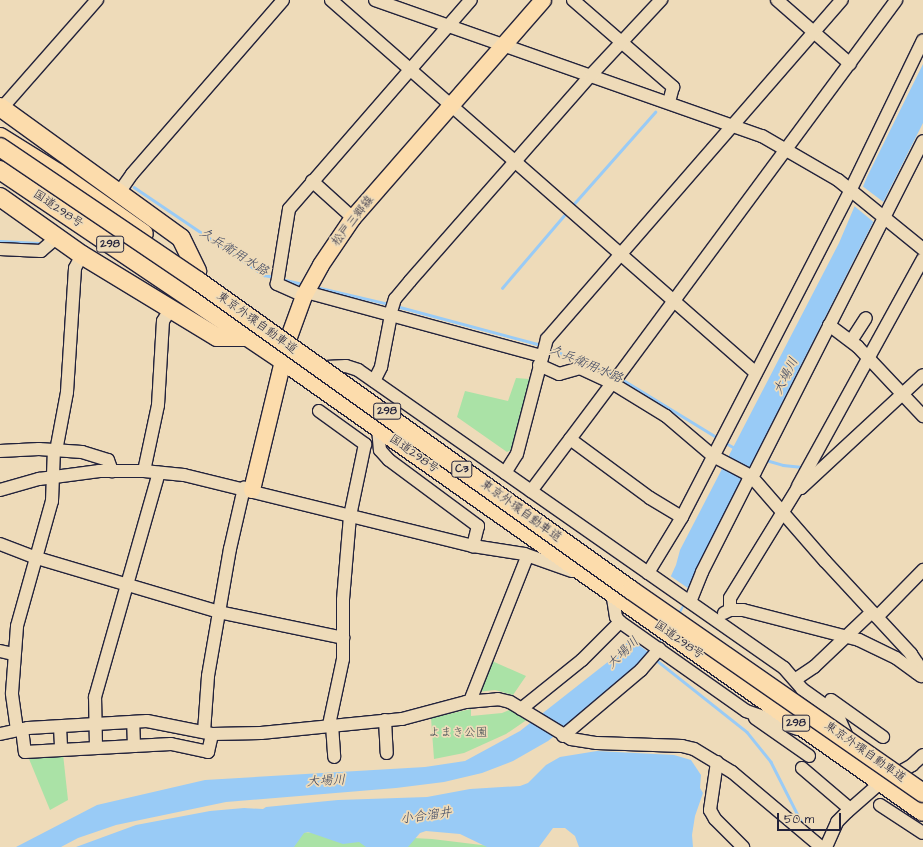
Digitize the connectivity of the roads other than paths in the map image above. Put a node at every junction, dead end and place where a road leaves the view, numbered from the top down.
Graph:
1 (97, 0) edge
2 (283, 0) edge
3 (331, 0) edge
4 (375, 0) edge
5 (471, 0) edge
6 (543, 0) edge
7 (573, 0) edge
8 (661, 0) edge
9 (777, 0) edge
10 (842, 0) edge
11 (896, 0) edge
12 (447, 27) junction
13 (815, 33) junction
14 (923, 40) edge
15 (621, 42) junction
16 (503, 46) junction
17 (850, 64) junction
18 (409, 69) junction
19 (591, 76) junction
20 (669, 102) junction
21 (450, 105) junction
22 (1, 112) edge
23 (735, 125) junction
24 (0, 129) edge
25 (0, 137) edge
26 (923, 141) edge
27 (0, 147) edge
28 (788, 148) junction
29 (46, 158) junction
30 (0, 160) edge
31 (515, 162) junction
32 (0, 170) edge
33 (312, 181) junction
34 (0, 183) edge
35 (853, 191) junction
36 (118, 194) junction
37 (0, 197) edge
38 (882, 215) junction
39 (353, 218) junction
40 (131, 225) junction
41 (56, 238) junction
42 (0, 249) edge
43 (923, 249) edge
44 (82, 255) junction
45 (621, 255) junction
46 (923, 259) edge
47 (197, 271) junction
48 (307, 289) junction
49 (674, 301) junction
50 (170, 310) junction
51 (391, 315) junction
52 (220, 318) junction
53 (866, 318) dead end
54 (829, 325) junction
55 (248, 337) junction
56 (288, 340) junction
57 (851, 342) junction
58 (543, 354) junction
59 (870, 358) junction
60 (282, 360) junction
61 (326, 367) junction
62 (756, 373) junction
63 (923, 375) edge
64 (615, 380) junction
65 (374, 381) junction
66 (903, 393) junction
67 (319, 411) dead end
68 (923, 416) edge
69 (378, 436) junction
70 (570, 438) junction
71 (0, 450) edge
72 (55, 450) junction
73 (716, 451) junction
74 (364, 452) junction
75 (112, 471) junction
76 (144, 471) junction
77 (160, 473) junction
78 (505, 473) junction
79 (750, 475) junction
80 (55, 476) junction
81 (248, 489) junction
82 (797, 489) junction
83 (0, 490) edge
84 (531, 491) junction
85 (782, 513) junction
86 (350, 516) junction
87 (682, 517) junction
88 (0, 544) edge
89 (473, 546) junction
90 (527, 557) junction
91 (37, 558) junction
92 (923, 570) edge
93 (652, 575) junction
94 (596, 582) junction
95 (127, 584) junction
96 (612, 592) junction
97 (690, 602) junction
98 (730, 610) junction
99 (219, 612) junction
100 (875, 614) junction
101 (716, 620) junction
102 (620, 622) junction
103 (847, 637) junction
104 (343, 638) junction
105 (659, 649) junction
106 (0, 651) edge
107 (13, 654) junction
108 (920, 676) edge
109 (796, 679) junction
110 (470, 701) junction
111 (525, 711) junction
112 (746, 711) junction
113 (385, 720) junction
114 (133, 723) junction
115 (95, 725) junction
116 (175, 725) junction
117 (331, 725) junction
118 (60, 726) junction
119 (20, 729) junction
120 (807, 731) junction
121 (208, 733) junction
122 (0, 734) edge
123 (846, 734) junction
124 (562, 735) junction
125 (883, 737) dead end
126 (171, 744) junction
127 (134, 746) junction
128 (96, 747) junction
129 (61, 749) junction
130 (387, 753) dead end
131 (923, 755) edge
132 (809, 756) dead end
133 (334, 757) dead end
134 (717, 762) junction
135 (802, 768) dead end
136 (900, 770) junction
137 (880, 783) junction
138 (923, 787) edge
139 (923, 793) edge
140 (923, 803) edge
141 (880, 805) dead end
142 (850, 809) junction
143 (923, 812) edge
144 (923, 833) edge
145 (817, 845) edge
146 (743, 847) edge
147 (826, 847) edge

1 - 22 street
2 - 36 street
3 - 18 street
4 - 12 street
5 - 12 street
6 - 16 main road, 松戸三郷線
7 - 15 street
8 - 15 street
9 - 13 street
10 - 13 street
11 - 17 street
12 - 16 street
12 - 18 street
13 - 17 street
13 - 23 street
14 - 35 street
15 - 19 street
15 - 20 street
16 - 19 street
16 - 21 main road, 松戸三郷線
17 - 28 street
18 - 21 street
18 - 33 street
19 - 20 street
19 - 31 street
20 - 23 street
21 - 31 street
21 - 39 main road, 松戸三郷線
22 - 29 highway, 国道298号 / 298
22 - 36 highway, 298
23 - 28 street
23 - 45 street
24 - 29 highway
25 - 40 highway, 国道298号 / 298
26 - 38 street
27 - 139 highway, 東京外環自動車道 / C3, bridge
28 - 35 street
28 - 49 street
29 - 40 highway, 国道298号 / 298
30 - 140 highway, 東京外環自動車道 / C3
31 - 45 street
31 - 51 street
32 - 52 highway, 国道298号 / 298
33 - 39 street
33 - 48 street
34 - 52 highway, 298
35 - 38 street
35 - 62 street
36 - 47 highway, 298
37 - 41 highway
38 - 43 street
38 - 54 street
39 - 48 main road, 松戸三郷線
40 - 47 highway, 国道298号 / 298
41 - 42 street
41 - 44 highway
44 - 50 highway
44 - 72 street
45 - 49 street
45 - 58 street
46 - 59 street
47 - 56 highway, 国道298号 / 298
48 - 51 street
48 - 56 main road, 松戸三郷線
49 - 62 street
49 - 64 street
50 - 55 highway
50 - 76 street
51 - 58 street
51 - 65 street
52 - 55 highway, 国道298号 / 298
53 - 57 street
54 - 57 street
54 - 79 street
55 - 60 highway, 国道298号 / 298
56 - 60 main road, 松戸三郷線
56 - 61 highway, 国道298号 / 298
57 - 59 street
58 - 64 street
58 - 78 street
59 - 66 street
59 - 82 street
60 - 69 highway, 国道298号 / 298
60 - 81 main road, 松戸三郷線
61 - 65 street
61 - 123 highway, 国道298号 / 298
62 - 73 street
63 - 66 street
64 - 70 street
64 - 73 street
65 - 78 street
66 - 68 street
66 - 82 street
67 - 74 street
69 - 74 street
69 - 89 street
69 - 94 highway, 国道298号 / 298
70 - 84 street
70 - 87 street
71 - 72 street
72 - 75 street
72 - 80 street
73 - 79 street
73 - 87 street
74 - 86 street
75 - 76 street
75 - 80 street
76 - 77 street
77 - 81 street
77 - 95 street
78 - 84 street
79 - 85 street
79 - 97 street
80 - 83 street
80 - 91 street
81 - 86 street
81 - 99 street
82 - 85 street
84 - 93 street
85 - 98 street
85 - 100 street
86 - 89 street
86 - 104 street
87 - 93 street
88 - 91 street
89 - 90 street
90 - 94 street
90 - 110 street
91 - 95 street
91 - 107 street
92 - 100 street
93 - 97 street
94 - 96 highway, 国道298号 / 298
95 - 99 street
95 - 115 street
96 - 102 street
96 - 120 highway, 国道298号 / 298
97 - 101 street
98 - 101 street
98 - 103 street
99 - 104 street
99 - 121 street
100 - 103 street
100 - 108 street
101 - 109 street
102 - 105 street
102 - 111 street
103 - 108 street
103 - 109 street
104 - 117 street
105 - 112 street
105 - 124 street
106 - 107 street
107 - 119 street
109 - 123 street
109 - 125 street
110 - 111 street
110 - 113 street
111 - 124 street
112 - 120 street
112 - 132 street
113 - 117 street
113 - 130 street
114 - 115 street
114 - 116 street
114 - 127 street
115 - 118 street
115 - 128 street
116 - 121 street
116 - 126 street
117 - 121 street
117 - 133 street
118 - 119 street
118 - 129 street
119 - 122 street
119 - 129 street
120 - 137 highway, 国道298号 / 298
121 - 126 street
123 - 136 highway, 国道298号 / 298
124 - 134 street
126 - 127 street
127 - 128 street
128 - 129 street
131 - 136 street
134 - 145 street
134 - 146 street
135 - 142 street
136 - 137 street
136 - 138 highway, 国道298号 / 298
137 - 142 street
137 - 143 highway, 国道298号 / 298
141 - 144 street
142 - 147 street

